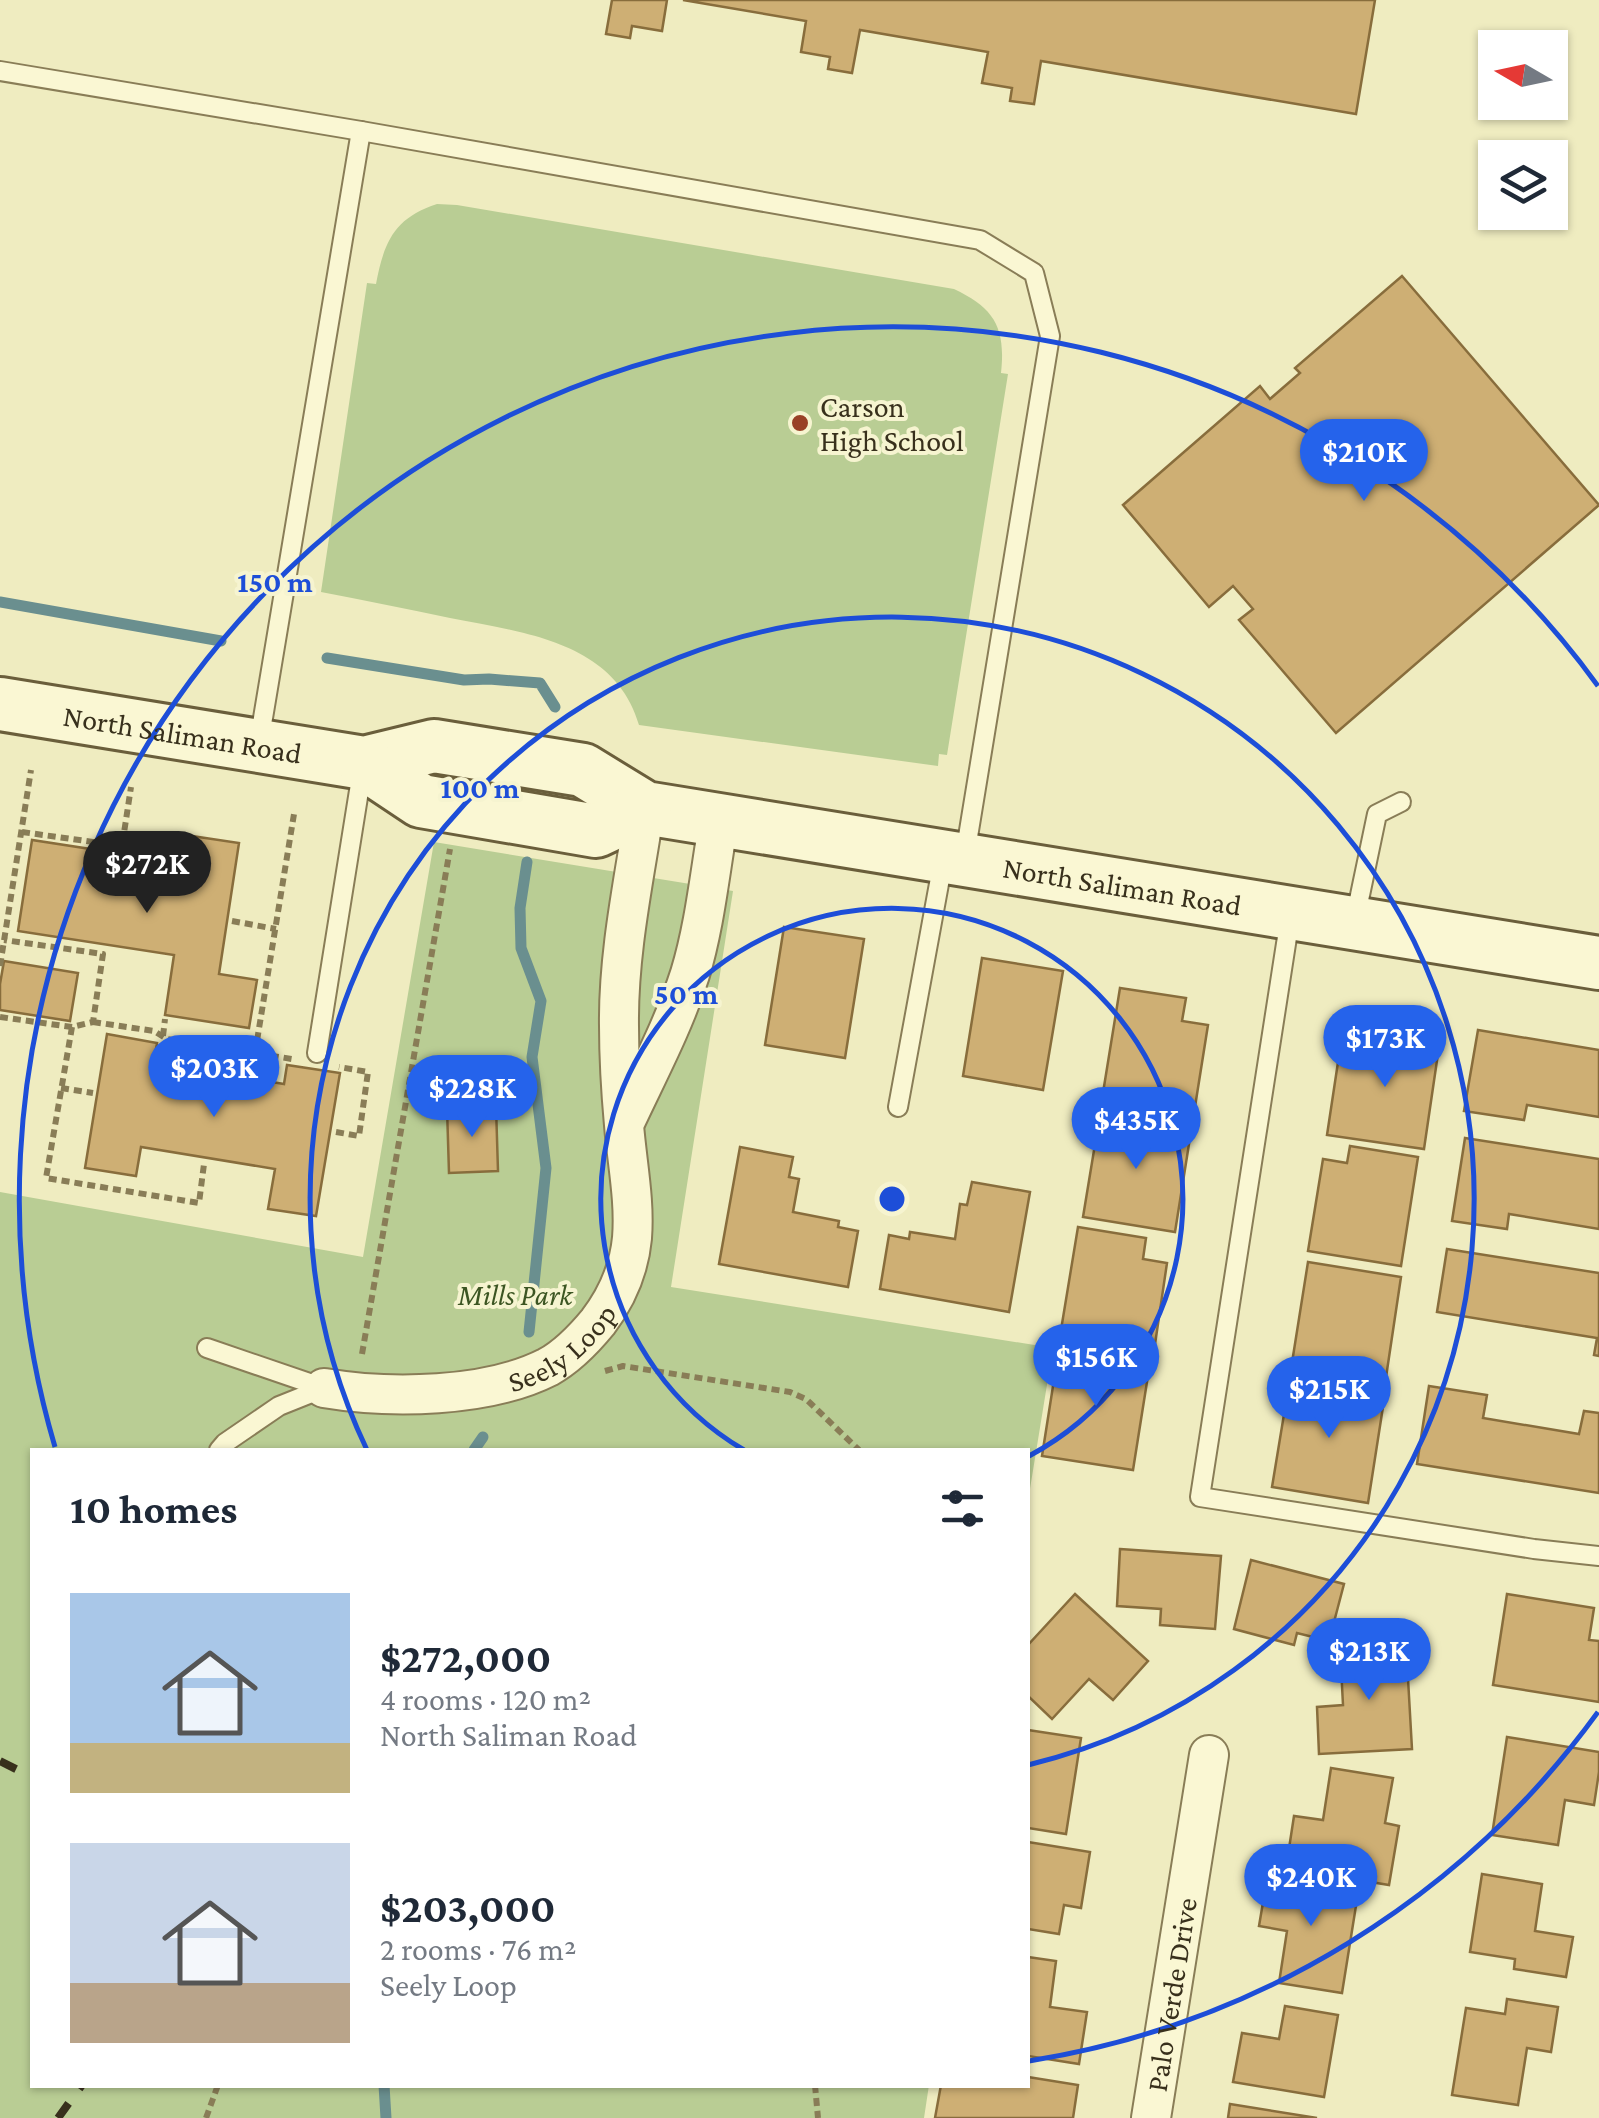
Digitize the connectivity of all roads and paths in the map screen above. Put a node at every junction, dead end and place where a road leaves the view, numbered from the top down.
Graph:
1 (0, 71) edge
2 (361, 131) junction
3 (0, 704) edge
4 (259, 746) junction
5 (364, 763) junction
6 (31, 770) dead end
7 (131, 787) dead end
8 (1401, 802) dead end
9 (645, 808) junction
10 (294, 814) dead end
11 (718, 820) junction
12 (22, 832) junction
13 (452, 838) dead end
14 (954, 858) junction
15 (1290, 914) junction
16 (232, 921) dead end
17 (1354, 925) junction
18 (276, 929) junction
19 (4, 940) junction
20 (1599, 963) edge
21 (0, 966) edge
22 (0, 1018) edge
23 (165, 1019) dead end
24 (93, 1022) junction
25 (72, 1027) junction
26 (163, 1036) junction
27 (228, 1049) junction
28 (255, 1053) junction
29 (292, 1059) dead end
30 (323, 1059) joint
31 (224, 1074) dead end
32 (61, 1088) junction
33 (93, 1093) dead end
34 (898, 1107) dead end
35 (624, 1124) junction
36 (336, 1132) dead end
37 (204, 1164) dead end
38 (206, 1348) dead end
39 (594, 1374) dead end
40 (340, 1389) junction
41 (221, 1448) edge
42 (857, 1448) edge
43 (1599, 1556) edge
44 (1209, 1755) dead end
45 (217, 2088) edge
46 (815, 2088) edge
47 (206, 2118) edge
48 (818, 2118) edge
49 (1152, 2118) edge

1 - 2 lane
2 - 4 lane
2 - 14 lane
3 - 4 main road, North Saliman Road
4 - 5 main road, North Saliman Road
5 - 9 main road, North Saliman Road
5 - 30 lane
6 - 12 path
7 - 12 path
8 - 17 lane
9 - 11 main road, North Saliman Road
9 - 35 street, Seely Loop
10 - 18 path
11 - 14 main road, North Saliman Road
11 - 35 street
12 - 19 path
13 - 40 path
14 - 15 main road, North Saliman Road
14 - 34 lane
15 - 17 main road, North Saliman Road
15 - 43 lane
16 - 18 path
17 - 20 main road, North Saliman Road
18 - 28 path
19 - 21 path
19 - 24 path
22 - 25 path
23 - 26 path
24 - 25 path
24 - 26 path
25 - 32 path
26 - 27 path
27 - 28 path
27 - 31 path
28 - 29 path
30 - 36 path
32 - 33 path
32 - 37 path
35 - 40 street, Seely Loop
38 - 40 lane, Seely Loop
39 - 42 path
40 - 41 lane, Seely Loop
44 - 49 street, Palo Verde Drive
45 - 47 path
46 - 48 path

